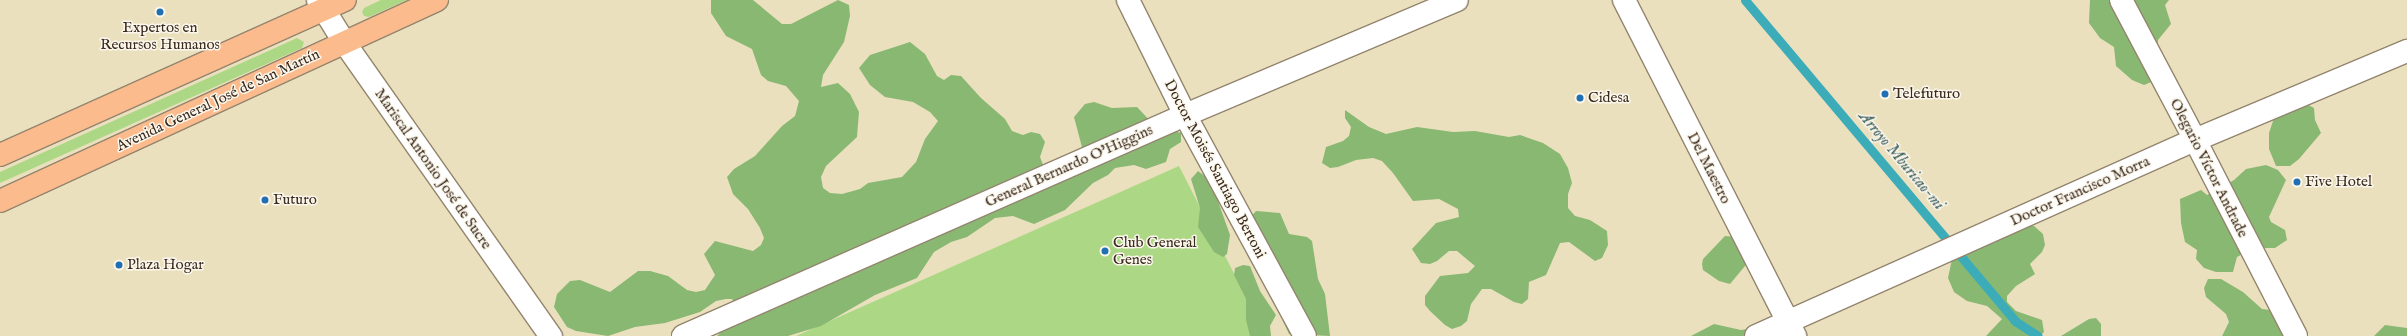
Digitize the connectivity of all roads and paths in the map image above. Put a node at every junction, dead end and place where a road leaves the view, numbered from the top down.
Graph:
1 (345, 0) edge
2 (437, 0) edge
3 (1128, 0) edge
4 (1457, 0) edge
5 (1624, 0) edge
6 (2121, 0) edge
7 (322, 5) edge
8 (344, 42) junction
9 (2407, 51) edge
10 (1184, 115) junction
11 (2195, 140) junction
12 (0, 155) edge
13 (0, 201) edge
14 (1792, 329) edge
15 (551, 336) edge
16 (683, 336) edge
17 (1305, 336) edge
18 (1756, 336) edge
19 (2296, 336) edge

1 - 7 highway
2 - 8 highway, Avenida General José de San Martín
3 - 10 street, Doctor Moisés Santiago Bertoni
4 - 10 street, General Bernardo O'Higgins
5 - 14 street, Del Maestro
6 - 11 street, Olegario Víctor Andrade
7 - 8 street, Mariscal Antonio José de Sucre
7 - 12 highway
8 - 13 highway, Avenida General José de San Martín
8 - 15 street, Mariscal Antonio José de Sucre
9 - 11 street, Doctor Francisco Morra
10 - 16 street, General Bernardo O'Higgins
10 - 17 street, Doctor Moisés Santiago Bertoni
11 - 14 street, Doctor Francisco Morra
11 - 19 street, Olegario Víctor Andrade
14 - 18 street, Doctor Francisco Morra

